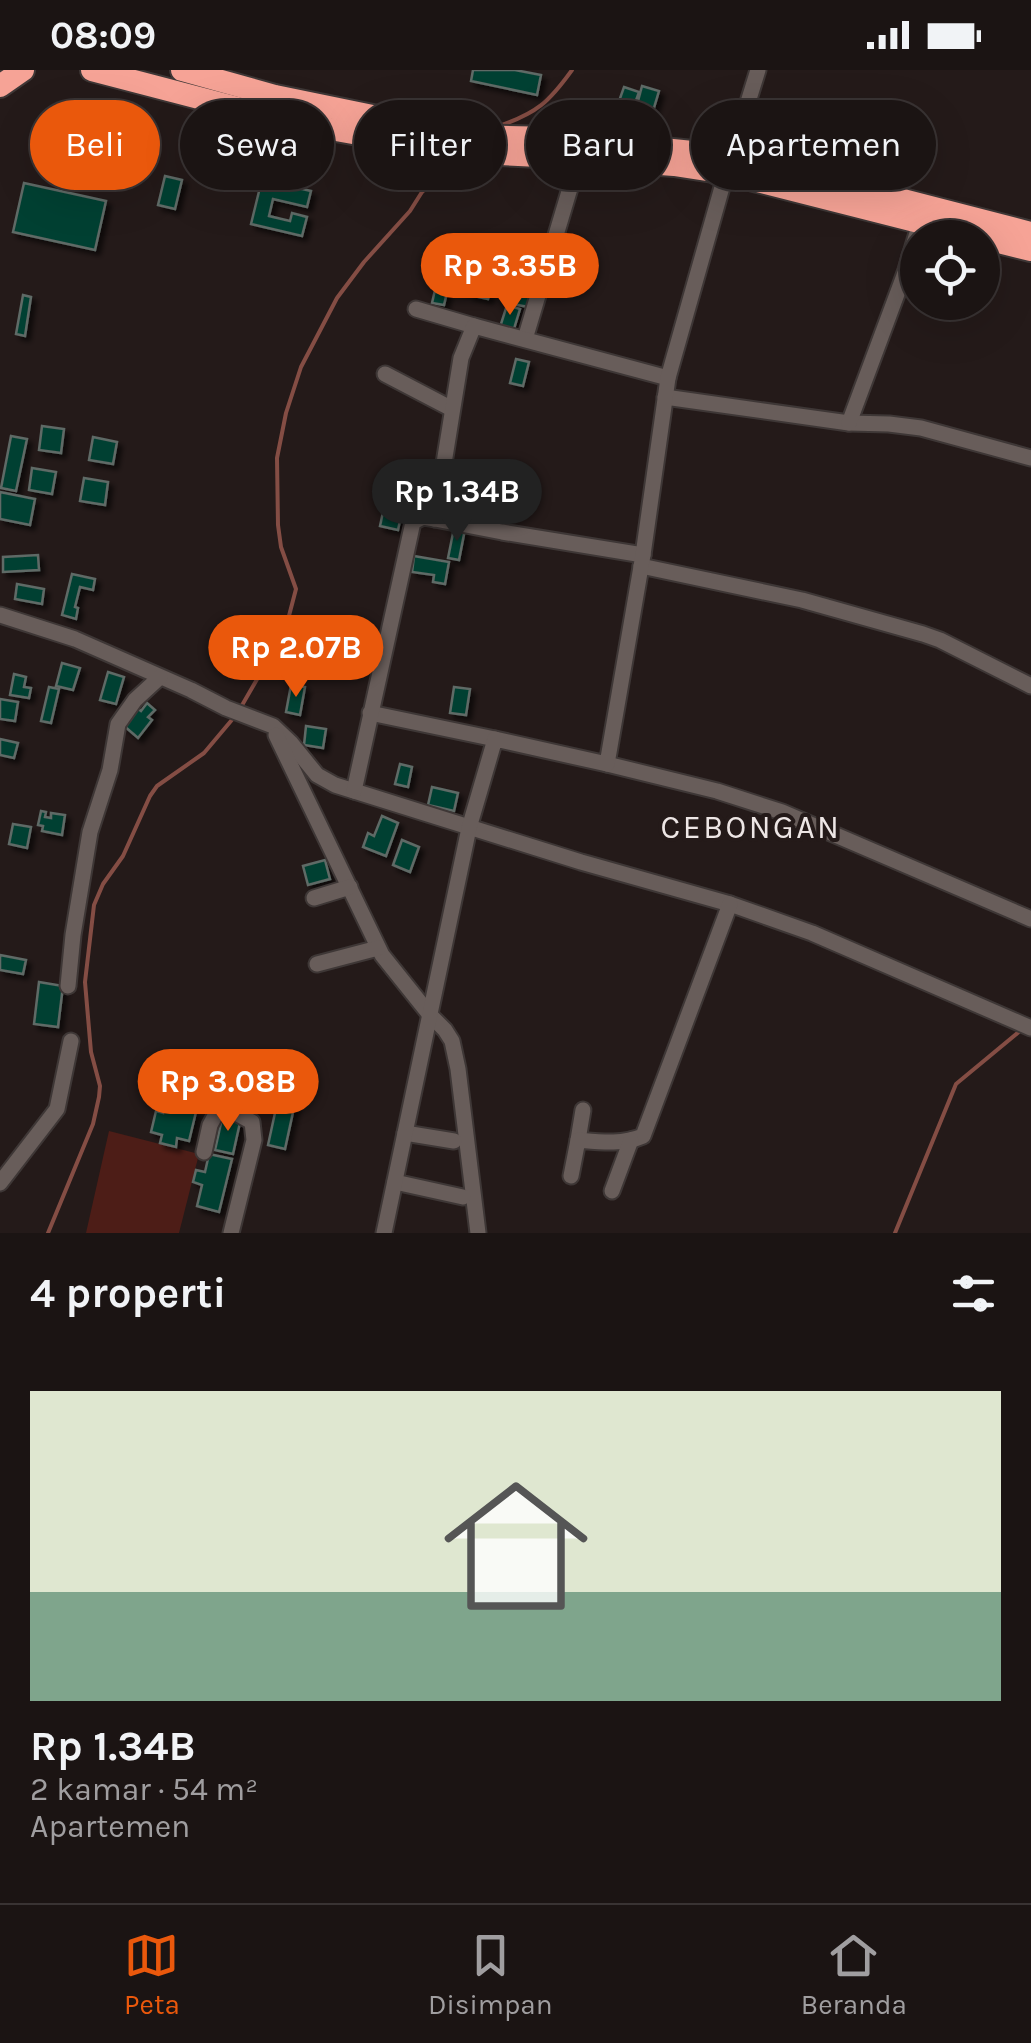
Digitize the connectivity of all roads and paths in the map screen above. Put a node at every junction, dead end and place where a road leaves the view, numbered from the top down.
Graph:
1 (23, 70) edge
2 (92, 70) edge
3 (182, 70) edge
4 (758, 70) edge
5 (216, 83) edge
6 (0, 86) edge
7 (749, 100) edge
8 (526, 155) edge
9 (691, 158) edge
10 (569, 190) edge
11 (722, 190) edge
12 (813, 190) edge
13 (843, 190) edge
14 (910, 220) edge
15 (1031, 233) edge
16 (1000, 242) edge
17 (1031, 250) edge
18 (900, 286) edge
19 (416, 309) dead end
20 (474, 326) junction
21 (525, 339) junction
22 (386, 374) dead end
23 (668, 378) junction
24 (665, 397) junction
25 (452, 408) junction
26 (849, 423) junction
27 (1031, 458) edge
28 (436, 519) junction
29 (642, 561) junction
30 (0, 616) edge
31 (160, 677) junction
32 (1031, 686) edge
33 (370, 713) junction
34 (272, 726) junction
35 (495, 738) junction
36 (607, 764) junction
37 (354, 791) junction
38 (469, 828) junction
39 (350, 887) junction
40 (314, 898) dead end
41 (730, 904) junction
42 (1031, 919) edge
43 (378, 948) junction
44 (317, 964) dead end
45 (68, 986) dead end
46 (430, 1015) junction
47 (1031, 1028) edge
48 (71, 1041) dead end
49 (583, 1110) dead end
50 (405, 1133) junction
51 (578, 1140) junction
52 (631, 1140) junction
53 (454, 1141) dead end
54 (204, 1152) dead end
55 (571, 1176) dead end
56 (394, 1182) junction
57 (0, 1183) edge
58 (612, 1192) dead end
59 (463, 1197) dead end
60 (385, 1229) edge
61 (231, 1233) edge
62 (404, 1233) edge
63 (478, 1233) edge

1 - 6 highway
2 - 5 highway
3 - 5 highway
4 - 7 street
5 - 8 highway
5 - 9 highway
10 - 21 street
11 - 23 street
12 - 14 highway
13 - 15 highway
16 - 17 highway
18 - 26 street
19 - 20 street
20 - 21 street
20 - 25 street
21 - 23 street
22 - 25 street
23 - 24 street
24 - 26 street
24 - 29 street
25 - 28 street
26 - 27 street
28 - 29 street
28 - 33 street
29 - 32 street
29 - 36 street
30 - 31 street
31 - 34 street
31 - 45 street
33 - 35 street
33 - 37 street
34 - 37 street
34 - 39 street
35 - 36 street
35 - 38 street
36 - 42 street
37 - 38 street
38 - 41 street
38 - 46 street
39 - 40 street
39 - 43 street
41 - 47 street
41 - 52 street
43 - 44 street
43 - 46 street
46 - 50 street
46 - 63 street
48 - 57 street
49 - 51 street
50 - 53 street
50 - 56 street
51 - 52 street
51 - 55 street
52 - 58 street
54 - 61 street
56 - 59 street
56 - 60 street
60 - 62 street

